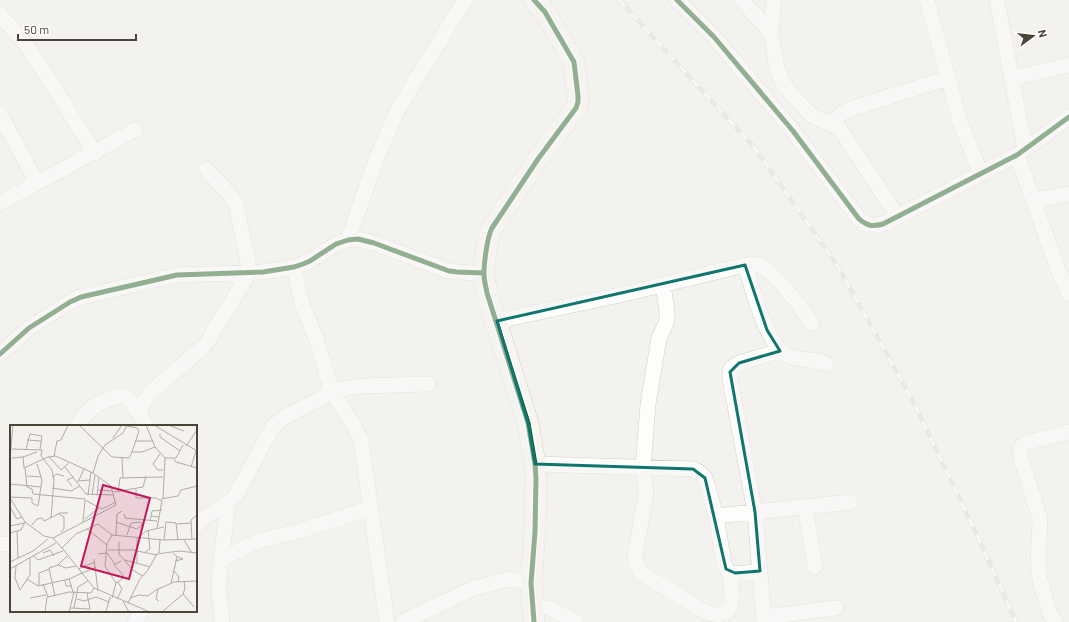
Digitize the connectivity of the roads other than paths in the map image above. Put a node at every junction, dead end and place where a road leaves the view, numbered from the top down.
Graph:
1 (465, 0) edge
2 (534, 0) edge
3 (677, 0) edge
4 (742, 0) edge
5 (774, 0) edge
6 (927, 0) edge
7 (997, 0) edge
8 (0, 14) edge
9 (771, 33) junction
10 (1069, 65) edge
11 (948, 78) junction
12 (1012, 78) junction
13 (0, 114) edge
14 (1069, 117) edge
15 (832, 124) junction
16 (135, 130) dead end
17 (1021, 152) junction
18 (95, 153) junction
19 (206, 169) dead end
20 (981, 174) junction
21 (37, 183) junction
22 (1069, 194) edge
23 (1033, 200) junction
24 (0, 203) edge
25 (898, 217) junction
26 (348, 240) junction
27 (745, 265) junction
28 (294, 267) junction
29 (250, 272) junction
30 (484, 273) junction
31 (662, 285) junction
32 (1069, 294) edge
33 (497, 321) junction
34 (812, 323) dead end
35 (780, 351) junction
36 (0, 354) edge
37 (826, 364) dead end
38 (428, 384) dead end
39 (332, 392) junction
40 (138, 412) junction
41 (78, 425) edge
42 (146, 425) edge
43 (1069, 432) edge
44 (535, 464) junction
45 (643, 468) junction
46 (850, 502) dead end
47 (228, 503) junction
48 (806, 507) junction
49 (371, 508) junction
50 (755, 512) junction
51 (716, 516) junction
52 (197, 526) edge
53 (221, 559) junction
54 (815, 567) dead end
55 (760, 571) junction
56 (730, 572) junction
57 (531, 583) junction
58 (836, 608) dead end
59 (140, 612) edge
60 (534, 614) edge
61 (764, 619) edge
62 (135, 622) edge
63 (222, 622) edge
64 (387, 622) edge
65 (403, 622) edge
66 (576, 622) edge
67 (1055, 622) edge

1 - 26 street
2 - 30 street
3 - 25 street
4 - 9 street
5 - 9 street
6 - 11 street
7 - 12 street
8 - 18 street
9 - 15 street
10 - 12 street
11 - 15 street
11 - 20 street
12 - 17 street
13 - 21 street
14 - 17 street
15 - 25 street
16 - 18 street
17 - 20 street
17 - 23 street
18 - 21 street
19 - 29 street
20 - 25 street
21 - 24 street
22 - 23 street
23 - 32 street
26 - 28 street
26 - 30 street
27 - 31 street
27 - 34 street
27 - 35 street
28 - 29 street
28 - 39 street
29 - 36 street
29 - 40 street
30 - 33 street
31 - 33 street
31 - 45 street
33 - 44 street
35 - 37 street
35 - 50 street
38 - 39 street
39 - 47 street
39 - 49 street
40 - 41 street
40 - 42 street
43 - 67 street
44 - 45 street
44 - 57 street
45 - 51 street
45 - 56 street
46 - 48 street
47 - 52 street
47 - 53 street
48 - 50 street
48 - 54 street
49 - 53 street
49 - 64 street
50 - 51 street
50 - 55 street
51 - 56 street
53 - 63 street
55 - 56 street
55 - 61 street
57 - 60 street
57 - 65 street
58 - 61 street
59 - 62 street
60 - 66 street

